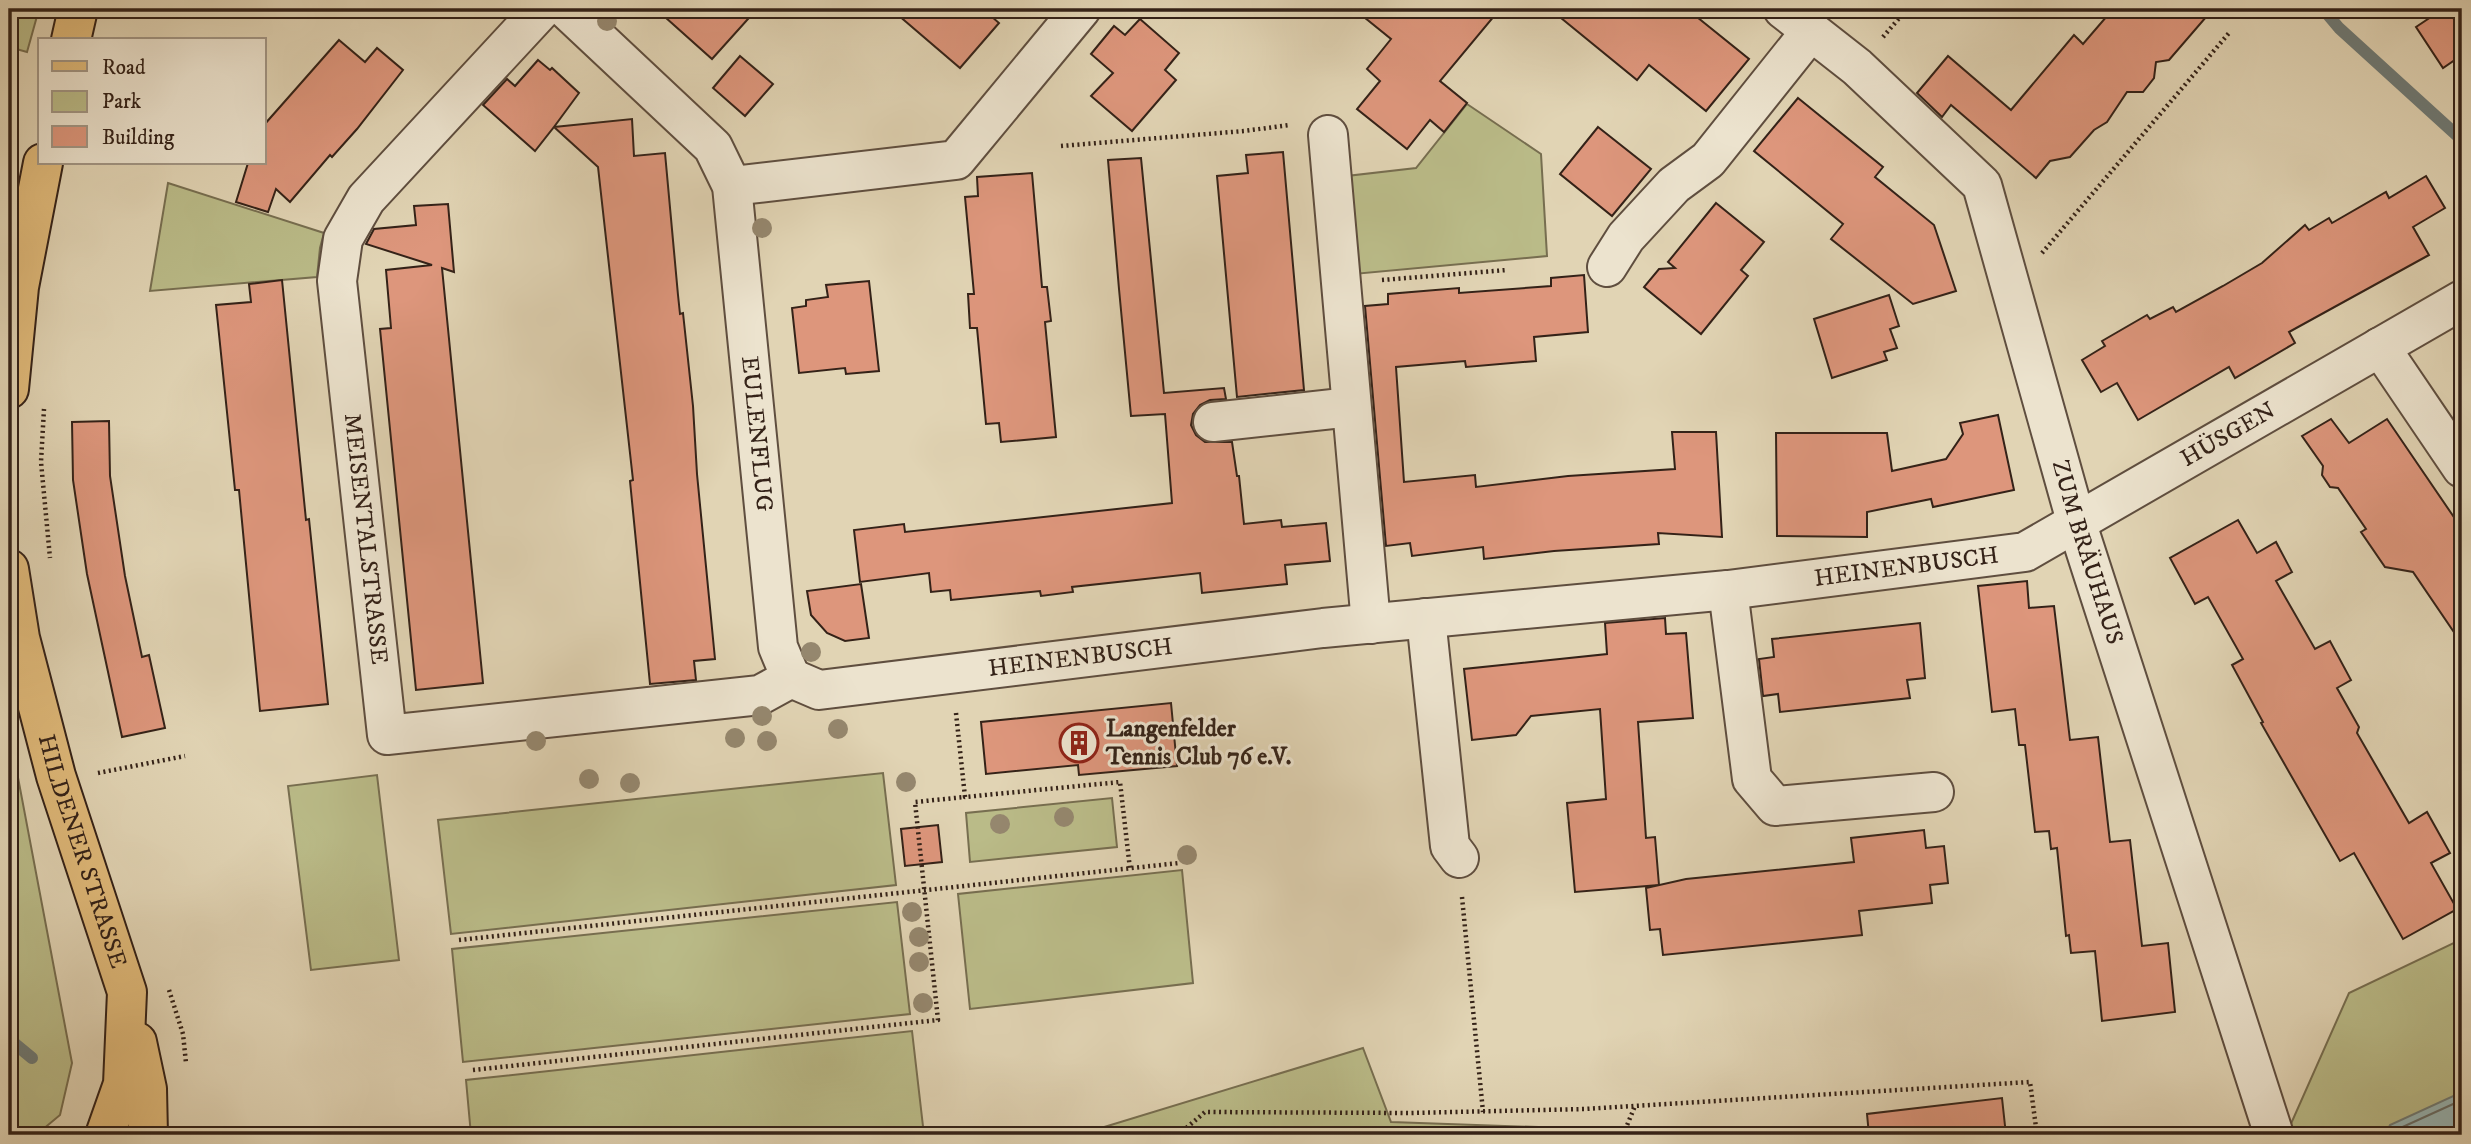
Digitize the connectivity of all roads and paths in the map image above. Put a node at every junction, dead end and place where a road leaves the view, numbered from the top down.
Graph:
1 (78, 9) edge
2 (542, 9) edge
3 (566, 9) edge
4 (1081, 9) edge
5 (1797, 20) edge
6 (2229, 33) dead end
7 (71, 38) edge
8 (1328, 135) joint
9 (1061, 146) dead end
10 (43, 164) edge
11 (732, 186) junction
12 (1607, 267) dead end
13 (1507, 270) dead end
14 (1341, 283) junction
15 (2012, 288) junction
16 (2462, 300) edge
17 (2380, 347) junction
18 (9, 389) edge
19 (1351, 407) junction
20 (44, 408) dead end
21 (1213, 422) dead end
22 (2462, 468) edge
23 (2076, 521) junction
24 (50, 567) dead end
25 (9, 569) edge
26 (1728, 590) junction
27 (1426, 618) junction
28 (1371, 624) junction
29 (952, 674) junction
30 (792, 678) junction
31 (185, 756) dead end
32 (103, 786) dead end
33 (1934, 792) dead end
34 (965, 797) junction
35 (1459, 858) joint
36 (1179, 863) dead end
37 (1130, 869) junction
38 (924, 889) junction
39 (459, 940) dead end
40 (166, 982) dead end
41 (127, 992) junction
42 (473, 1070) dead end
43 (186, 1072) dead end
44 (1634, 1106) junction
45 (1483, 1112) junction
46 (105, 1135) edge
47 (148, 1135) edge
48 (1178, 1135) edge
49 (1622, 1135) edge
50 (2037, 1135) edge
51 (2274, 1135) edge

1 - 7 main road
2 - 30 street, MEISENTALSTRASSE
3 - 11 street, EULENFLUG
4 - 11 street
5 - 12 street, ZUM BRÄUHAUS
5 - 15 street, ZUM BRÄUHAUS
6 - 15 path
8 - 9 path
8 - 14 street
10 - 18 main road
11 - 30 street, EULENFLUG
13 - 14 path
14 - 19 street
15 - 23 street, ZUM BRÄUHAUS
16 - 17 street, HÜSGEN
17 - 22 street
17 - 23 street, HÜSGEN
19 - 21 street
19 - 28 street
20 - 24 path
23 - 26 street, HEINENBUSCH
23 - 51 street, ZUM BRÄUHAUS
25 - 41 main road, HILDENER STRASSE
26 - 27 street, HEINENBUSCH
26 - 33 street
27 - 28 street, HEINENBUSCH
27 - 35 street
28 - 29 street, HEINENBUSCH
29 - 30 street, HEINENBUSCH
29 - 34 path
31 - 32 path
34 - 37 path
34 - 38 path
35 - 45 path
36 - 37 path
37 - 38 path
38 - 39 path
38 - 42 path
40 - 43 path
41 - 46 main road, HILDENER STRASSE
41 - 47 main road
44 - 45 path
44 - 49 path
44 - 50 path
45 - 48 path

